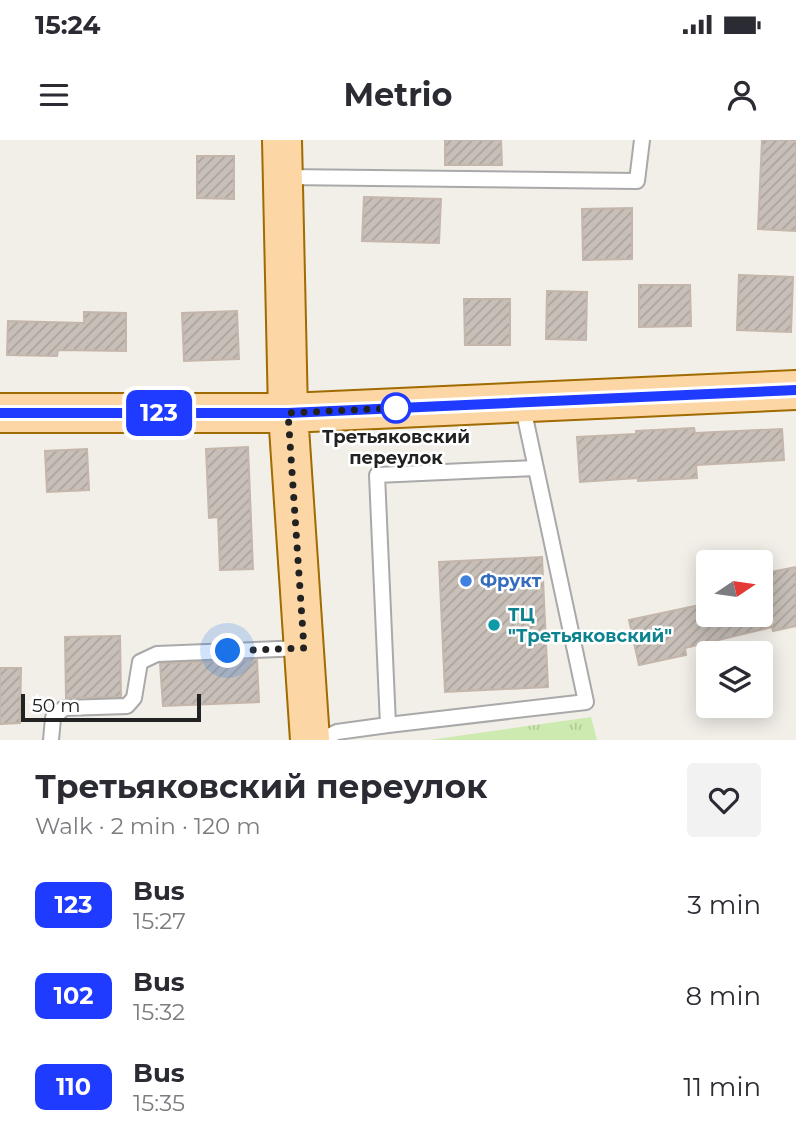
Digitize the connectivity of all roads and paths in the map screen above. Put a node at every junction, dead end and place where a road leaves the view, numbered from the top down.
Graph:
1 (642, 140) edge
2 (283, 158) edge
3 (796, 390) edge
4 (522, 402) junction
5 (0, 413) edge
6 (288, 413) junction
7 (534, 468) junction
8 (304, 648) junction
9 (388, 724) junction
10 (51, 740) edge
11 (310, 740) edge
12 (320, 740) edge

1 - 2 lane
2 - 6 main road
3 - 4 main road
4 - 6 main road
4 - 7 lane
5 - 6 main road
6 - 8 main road
7 - 9 lane
7 - 9 lane
8 - 10 lane
8 - 11 main road
9 - 12 lane

